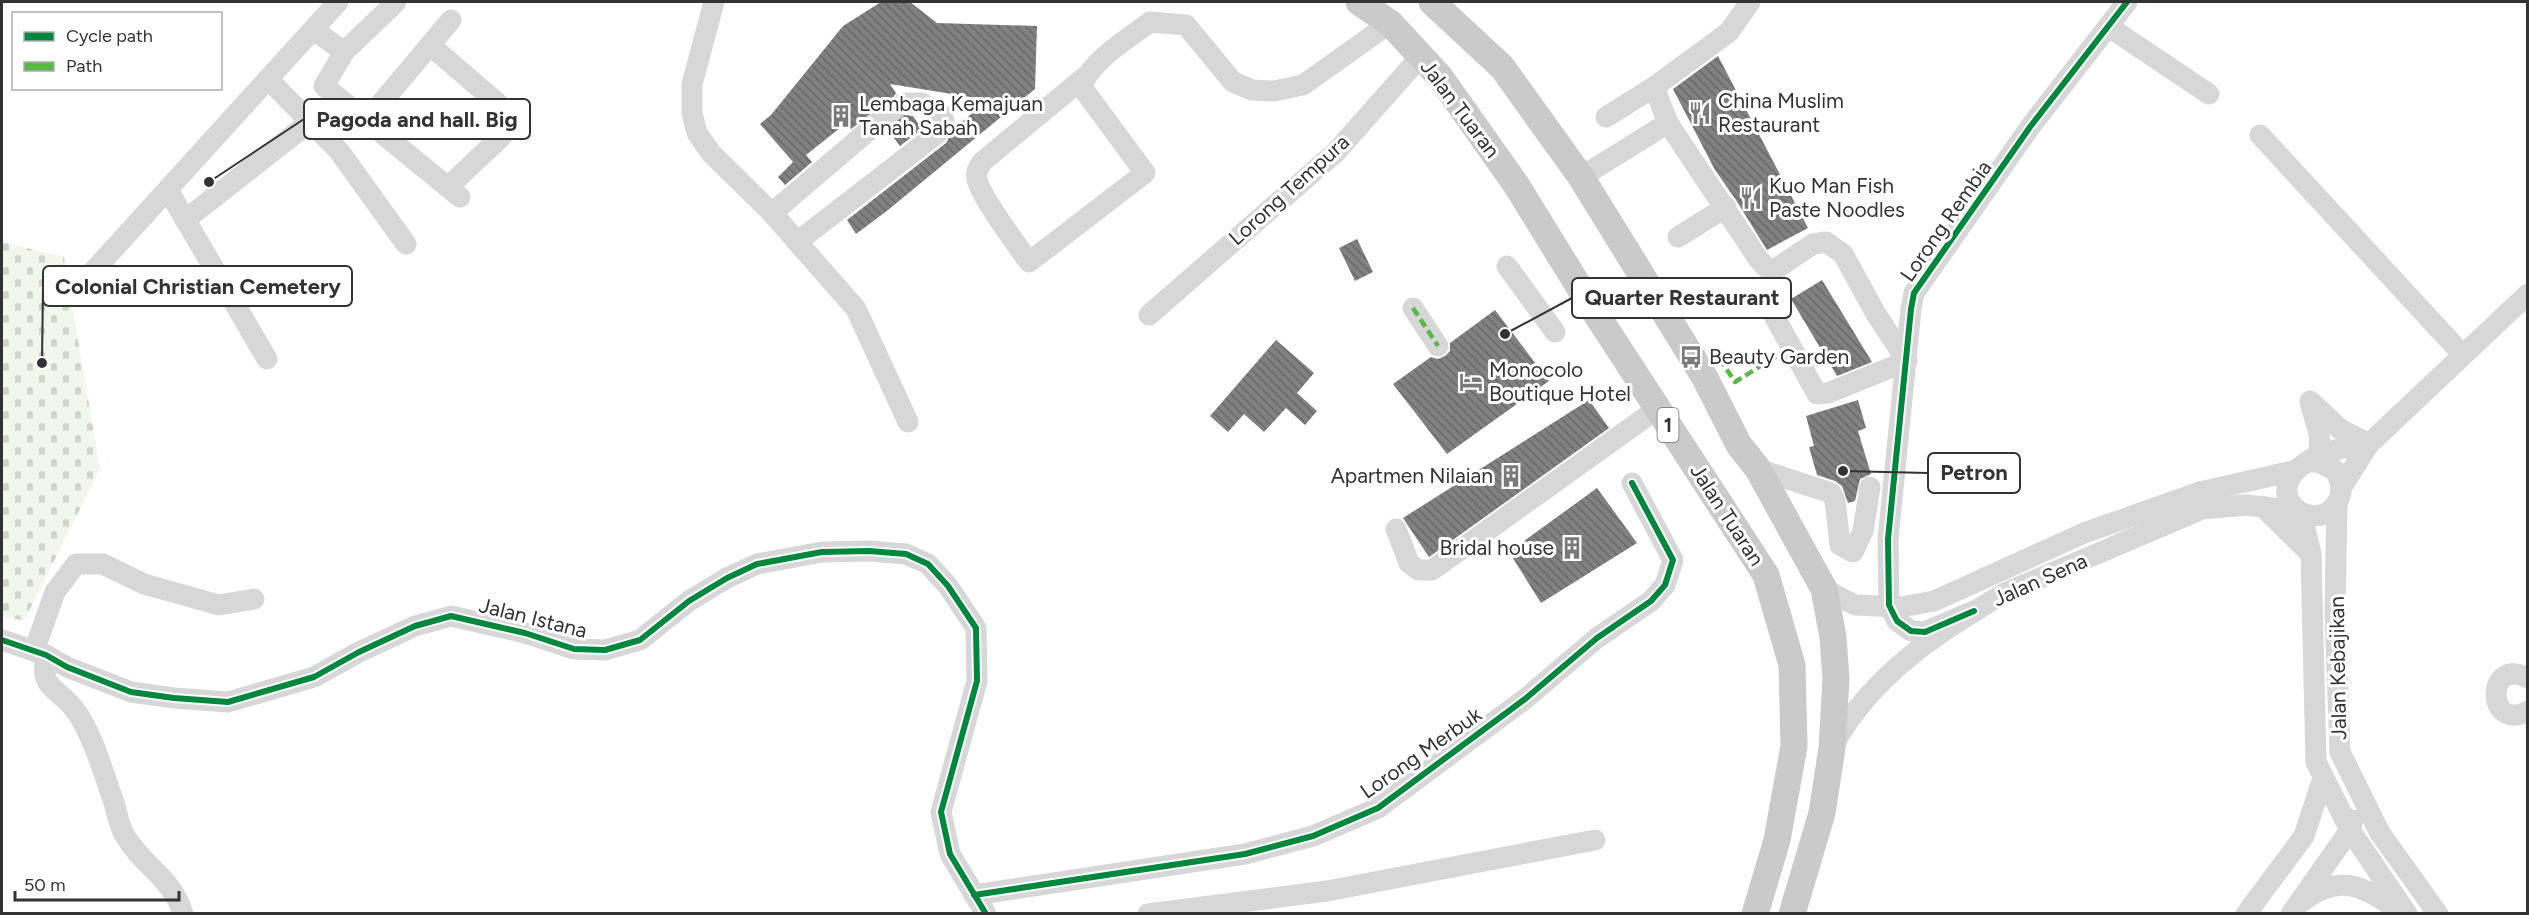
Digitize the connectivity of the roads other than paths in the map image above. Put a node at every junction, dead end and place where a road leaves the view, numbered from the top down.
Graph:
1 (338, 2) edge
2 (396, 2) edge
3 (714, 2) edge
4 (1359, 2) edge
5 (1432, 2) edge
6 (1750, 2) edge
7 (2127, 2) edge
8 (451, 20) dead end
9 (1390, 23) junction
10 (2109, 27) junction
11 (314, 30) junction
12 (430, 45) junction
13 (344, 52) junction
14 (1421, 56) junction
15 (1086, 76) junction
16 (269, 80) junction
17 (1654, 87) junction
18 (2210, 94) dead end
19 (903, 103) dead end
20 (1606, 117) dead end
21 (367, 120) junction
22 (880, 120) tunnel mouth
23 (310, 122) junction
24 (1668, 123) junction
25 (2260, 135) dead end
26 (1581, 177) junction
27 (168, 190) junction
28 (1726, 207) junction
29 (772, 213) junction
30 (185, 220) junction
31 (1678, 237) dead end
32 (797, 242) junction
33 (406, 244) dead end
34 (1507, 266) dead end
35 (1771, 272) junction
36 (89, 276) dead end
37 (2528, 294) edge
38 (1413, 308) dead end
39 (1149, 315) dead end
40 (1555, 332) dead end
41 (1438, 346) dead end
42 (2462, 354) junction
43 (267, 360) dead end
44 (1907, 361) junction
45 (1657, 409) junction
46 (908, 422) dead end
47 (2369, 444) junction
48 (2307, 462) junction
49 (1758, 469) junction
50 (1632, 483) dead end
51 (1870, 487) dead end
52 (2339, 495) junction
53 (2262, 506) junction
54 (2299, 512) junction
55 (1396, 528) dead end
56 (2311, 553) junction
57 (1824, 589) junction
58 (254, 599) dead end
59 (1889, 605) junction
60 (1974, 611) junction
61 (2, 640) edge
62 (40, 653) junction
63 (2527, 675) edge
64 (2528, 711) edge
65 (1832, 748) junction
66 (2346, 766) junction
67 (2323, 778) junction
68 (2350, 830) junction
69 (1595, 840) dead end
70 (974, 895) junction
71 (2294, 910) edge
72 (183, 914) edge
73 (986, 914) edge
74 (1148, 914) edge
75 (1755, 914) edge
76 (1792, 914) edge
77 (2246, 914) edge
78 (2401, 914) edge
79 (2407, 914) edge
80 (2438, 914) edge

1 - 11 street
2 - 13 street
3 - 29 street
4 - 9 main road, Jalan Tuaran / 1
5 - 26 main road
6 - 17 street
7 - 10 street, Lorong Rembia
8 - 12 street
9 - 14 main road, Jalan Tuaran / 1
9 - 15 street
10 - 18 street
10 - 44 street, Lorong Rembia
11 - 13 street
11 - 16 street
12 - 21 street
12 - 21 street
13 - 21 street
14 - 39 street, Lorong Tempura
14 - 45 main road, Jalan Tuaran / 1
15 - 15 street
16 - 23 street
16 - 27 street
17 - 20 street
17 - 24 street
19 - 32 street
22 - 29 street
23 - 30 street
23 - 33 street
24 - 26 street
24 - 28 street
25 - 42 street
26 - 49 main road
27 - 30 street
27 - 36 street
28 - 31 street
28 - 35 street
29 - 32 street
30 - 43 street
32 - 46 street
34 - 40 street
35 - 44 street
35 - 44 street
37 - 42 street
38 - 41 street
42 - 47 street
44 - 59 street, Lorong Rembia
45 - 55 street
45 - 75 main road, Jalan Tuaran / 1
47 - 48 street, Jalan Sena
47 - 48 street
47 - 52 street
48 - 52 street
48 - 54 street
48 - 59 street, Jalan Sena
49 - 51 street
49 - 57 main road
50 - 70 street, Lorong Merbuk
52 - 54 street, Jalan Sena
52 - 66 street, Jalan Kebajikan
53 - 54 street, Jalan Sena
53 - 56 street
53 - 60 street, Jalan Sena
54 - 56 street, Jalan Kebajikan
56 - 67 street, Jalan Kebajikan
57 - 59 street, Jalan Sena
57 - 65 main road
58 - 62 street
59 - 60 street
60 - 65 street, Jalan Sena
61 - 62 street, Jalan Istana
62 - 70 street, Jalan Istana
62 - 72 street
63 - 64 street
65 - 76 main road
66 - 68 street
66 - 80 street, Jalan Kebajikan
67 - 68 street, Jalan Kebajikan
67 - 77 street
68 - 71 street
68 - 79 street, Jalan Kebajikan
69 - 74 street
70 - 73 street, Jalan Istana
71 - 78 street

